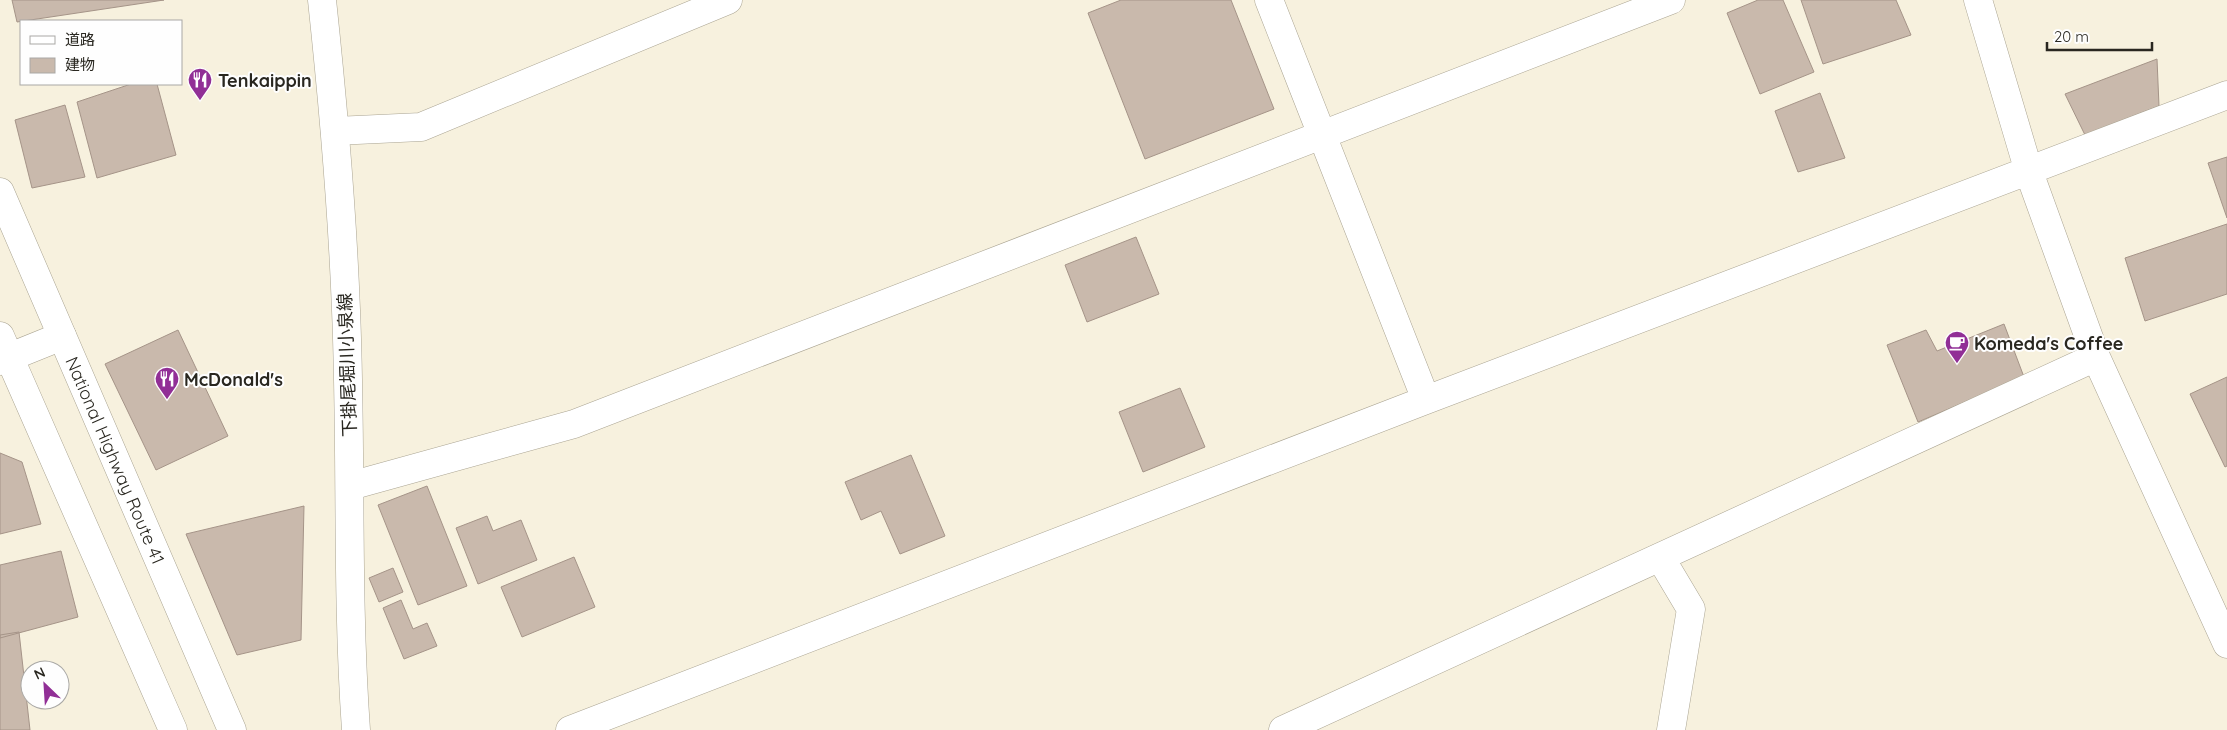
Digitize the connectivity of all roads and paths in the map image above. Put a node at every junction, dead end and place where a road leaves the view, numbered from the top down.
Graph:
1 (322, 0) edge
2 (728, 0) edge
3 (1269, 0) edge
4 (1671, 0) edge
5 (1978, 0) edge
6 (2227, 95) edge
7 (335, 131) junction
8 (1321, 135) junction
9 (2029, 172) junction
10 (0, 192) edge
11 (62, 336) junction
12 (3, 352) edge
13 (2096, 357) junction
14 (1426, 400) junction
15 (350, 486) junction
16 (1660, 557) junction
17 (2227, 644) edge
18 (173, 730) edge
19 (232, 730) edge
20 (356, 730) edge
21 (570, 730) edge
22 (1283, 730) edge
23 (1672, 730) edge

1 - 7 main road, 下掛尾堀川小泉線
2 - 7 main road
3 - 8 main road
4 - 8 main road
5 - 9 main road
6 - 9 main road
7 - 15 main road, 下掛尾堀川小泉線
8 - 14 main road
8 - 15 main road
9 - 13 main road
9 - 14 main road
10 - 11 main road, National Highway Route 41
11 - 12 main road
11 - 19 main road, National Highway Route 41
12 - 18 main road
13 - 16 main road
13 - 17 main road
14 - 21 main road
15 - 20 main road, 下掛尾堀川小泉線
16 - 22 main road
16 - 23 main road

